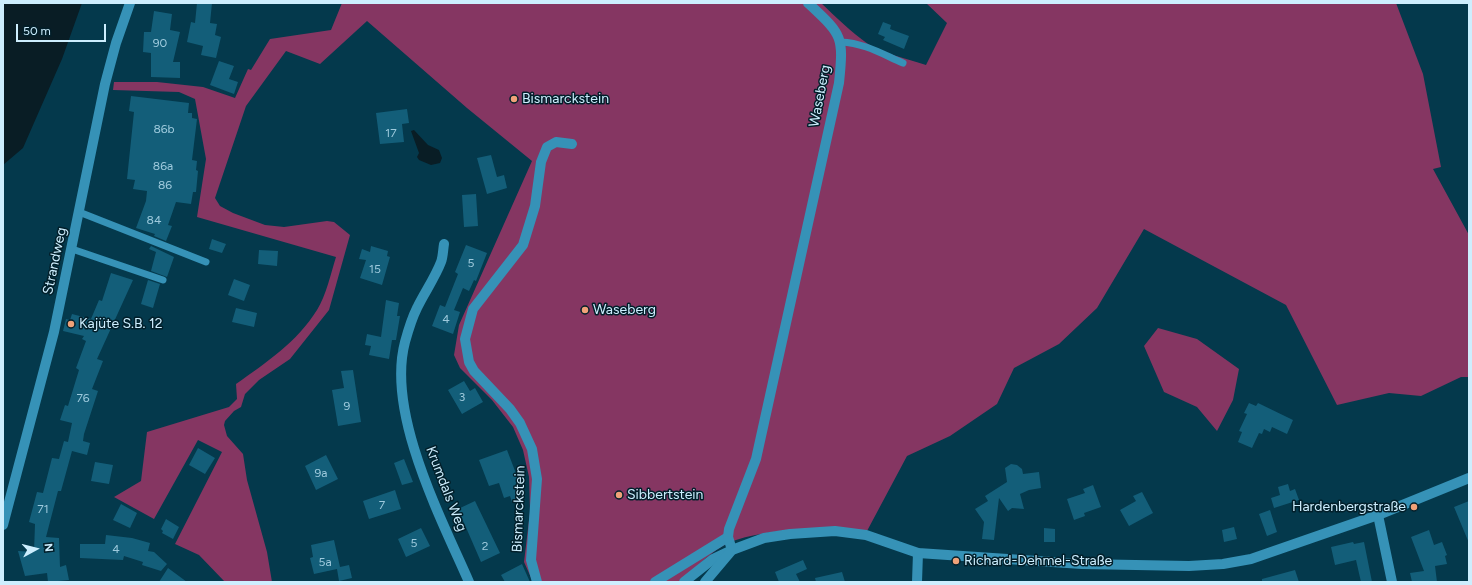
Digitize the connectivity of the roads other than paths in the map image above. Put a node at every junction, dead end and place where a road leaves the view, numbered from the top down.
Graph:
1 (130, 3) edge
2 (808, 3) edge
3 (841, 42) junction
4 (903, 63) dead end
5 (572, 144) dead end
6 (79, 212) junction
7 (444, 244) dead end
8 (72, 249) junction
9 (206, 262) dead end
10 (163, 280) dead end
11 (1469, 478) edge
12 (1378, 515) junction
13 (3, 524) edge
14 (728, 537) junction
15 (732, 550) junction
16 (918, 553) junction
17 (469, 582) edge
18 (537, 582) edge
19 (655, 582) edge
20 (684, 582) edge
21 (705, 582) edge
22 (917, 582) edge
23 (1392, 582) edge

1 - 6 street, Strandweg
2 - 3 street
3 - 4 lane
3 - 14 street, Waseberg
5 - 18 street, Bismarckstein
6 - 8 street, Strandweg
6 - 9 lane
7 - 17 street, Krumdals Weg
8 - 10 lane
8 - 13 street, Strandweg
11 - 12 street
12 - 16 street
12 - 23 street
14 - 15 street
14 - 19 street
15 - 16 street
15 - 20 street
15 - 21 street
16 - 22 street

